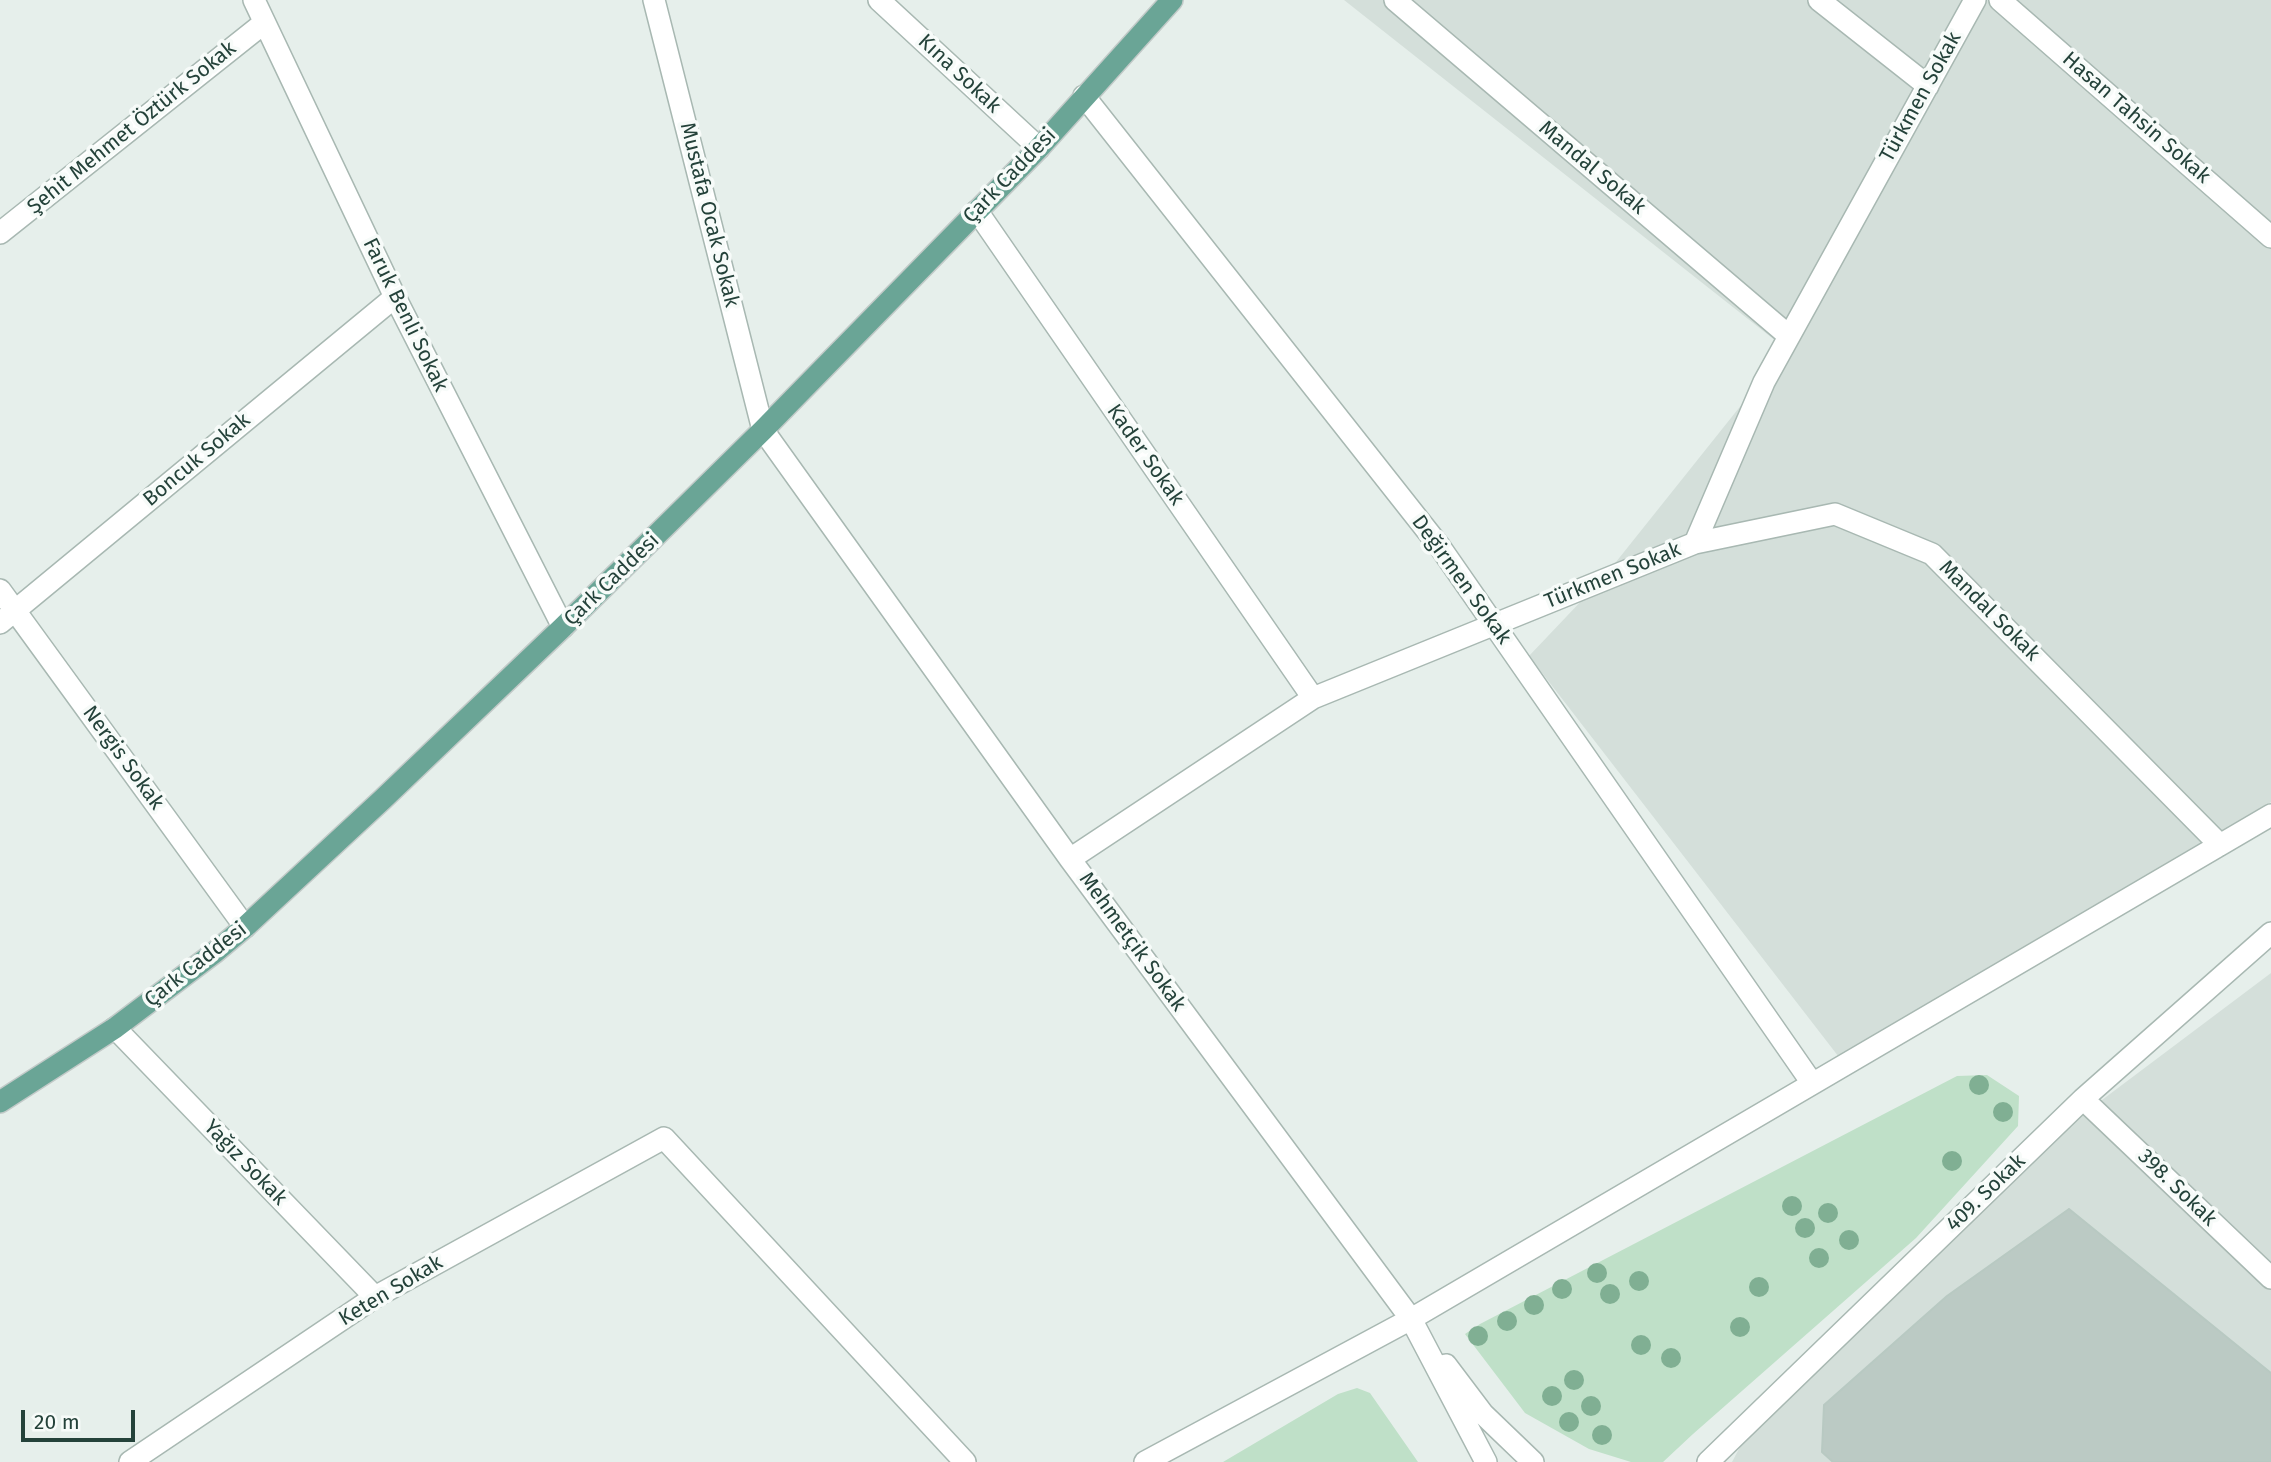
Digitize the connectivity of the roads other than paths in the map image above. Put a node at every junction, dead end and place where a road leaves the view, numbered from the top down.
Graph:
1 (254, 0) edge
2 (654, 0) edge
3 (878, 0) edge
4 (1172, 0) edge
5 (1395, 0) edge
6 (1819, 0) edge
7 (1975, 0) edge
8 (2000, 0) edge
9 (264, 23) junction
10 (1927, 86) junction
11 (1084, 96) junction
12 (1039, 148) junction
13 (977, 211) junction
14 (0, 233) edge
15 (2271, 237) edge
16 (395, 297) junction
17 (1789, 336) junction
18 (763, 430) junction
19 (1695, 543) junction
20 (0, 590) edge
21 (8, 617) edge
22 (1493, 624) junction
23 (563, 627) junction
24 (1313, 698) junction
25 (2271, 815) edge
26 (2220, 845) junction
27 (1070, 859) junction
28 (245, 927) junction
29 (2271, 933) edge
30 (115, 1028) junction
31 (1812, 1083) junction
32 (2083, 1099) junction
33 (0, 1102) edge
34 (2271, 1278) edge
35 (375, 1297) junction
36 (1411, 1319) junction
37 (157, 1455) edge
38 (1709, 1461) edge
39 (130, 1462) edge
40 (965, 1462) edge
41 (1145, 1462) edge
42 (1486, 1462) edge
43 (1533, 1462) edge

1 - 9 street, Faruk Benli Sokak
2 - 18 street, Mustafa Ocak Sokak
3 - 12 street, Kına Sokak
4 - 11 main road, Çark Caddesi
5 - 17 street, Mandal Sokak
6 - 10 street
7 - 10 street, Türkmen Sokak
8 - 15 street, Hasan Tahsin Sokak
9 - 14 street, Şehit Mehmet Öztürk Sokak
9 - 16 street, Faruk Benli Sokak
10 - 17 street, Türkmen Sokak
11 - 12 main road, Çark Caddesi
11 - 22 street, Değirmen Sokak
12 - 13 main road, Çark Caddesi
13 - 18 main road, Çark Caddesi
13 - 24 street, Kader Sokak
16 - 21 street, Boncuk Sokak
16 - 23 street, Faruk Benli Sokak
17 - 19 street, Türkmen Sokak
18 - 23 main road, Çark Caddesi
18 - 27 street, Mehmetçik Sokak
19 - 22 street, Türkmen Sokak
19 - 26 street, Mandal Sokak
20 - 21 street, Nergis Sokak
21 - 28 street, Nergis Sokak
22 - 24 street, Türkmen Sokak
22 - 31 street, Değirmen Sokak
23 - 28 main road, Çark Caddesi
24 - 27 street, Türkmen Sokak
25 - 26 street
26 - 31 street
27 - 36 street, Mehmetçik Sokak
28 - 30 main road, Çark Caddesi
29 - 32 street, 409. Sokak
30 - 33 main road, Çark Caddesi
30 - 35 street, Yağız Sokak
31 - 36 street
32 - 34 street, 398. Sokak
32 - 38 street, 409. Sokak
35 - 37 street, Keten Sokak
35 - 40 street, Keten Sokak
36 - 41 street
36 - 42 street, Mehmetçik Sokak
36 - 43 street
37 - 39 street, Keten Sokak

